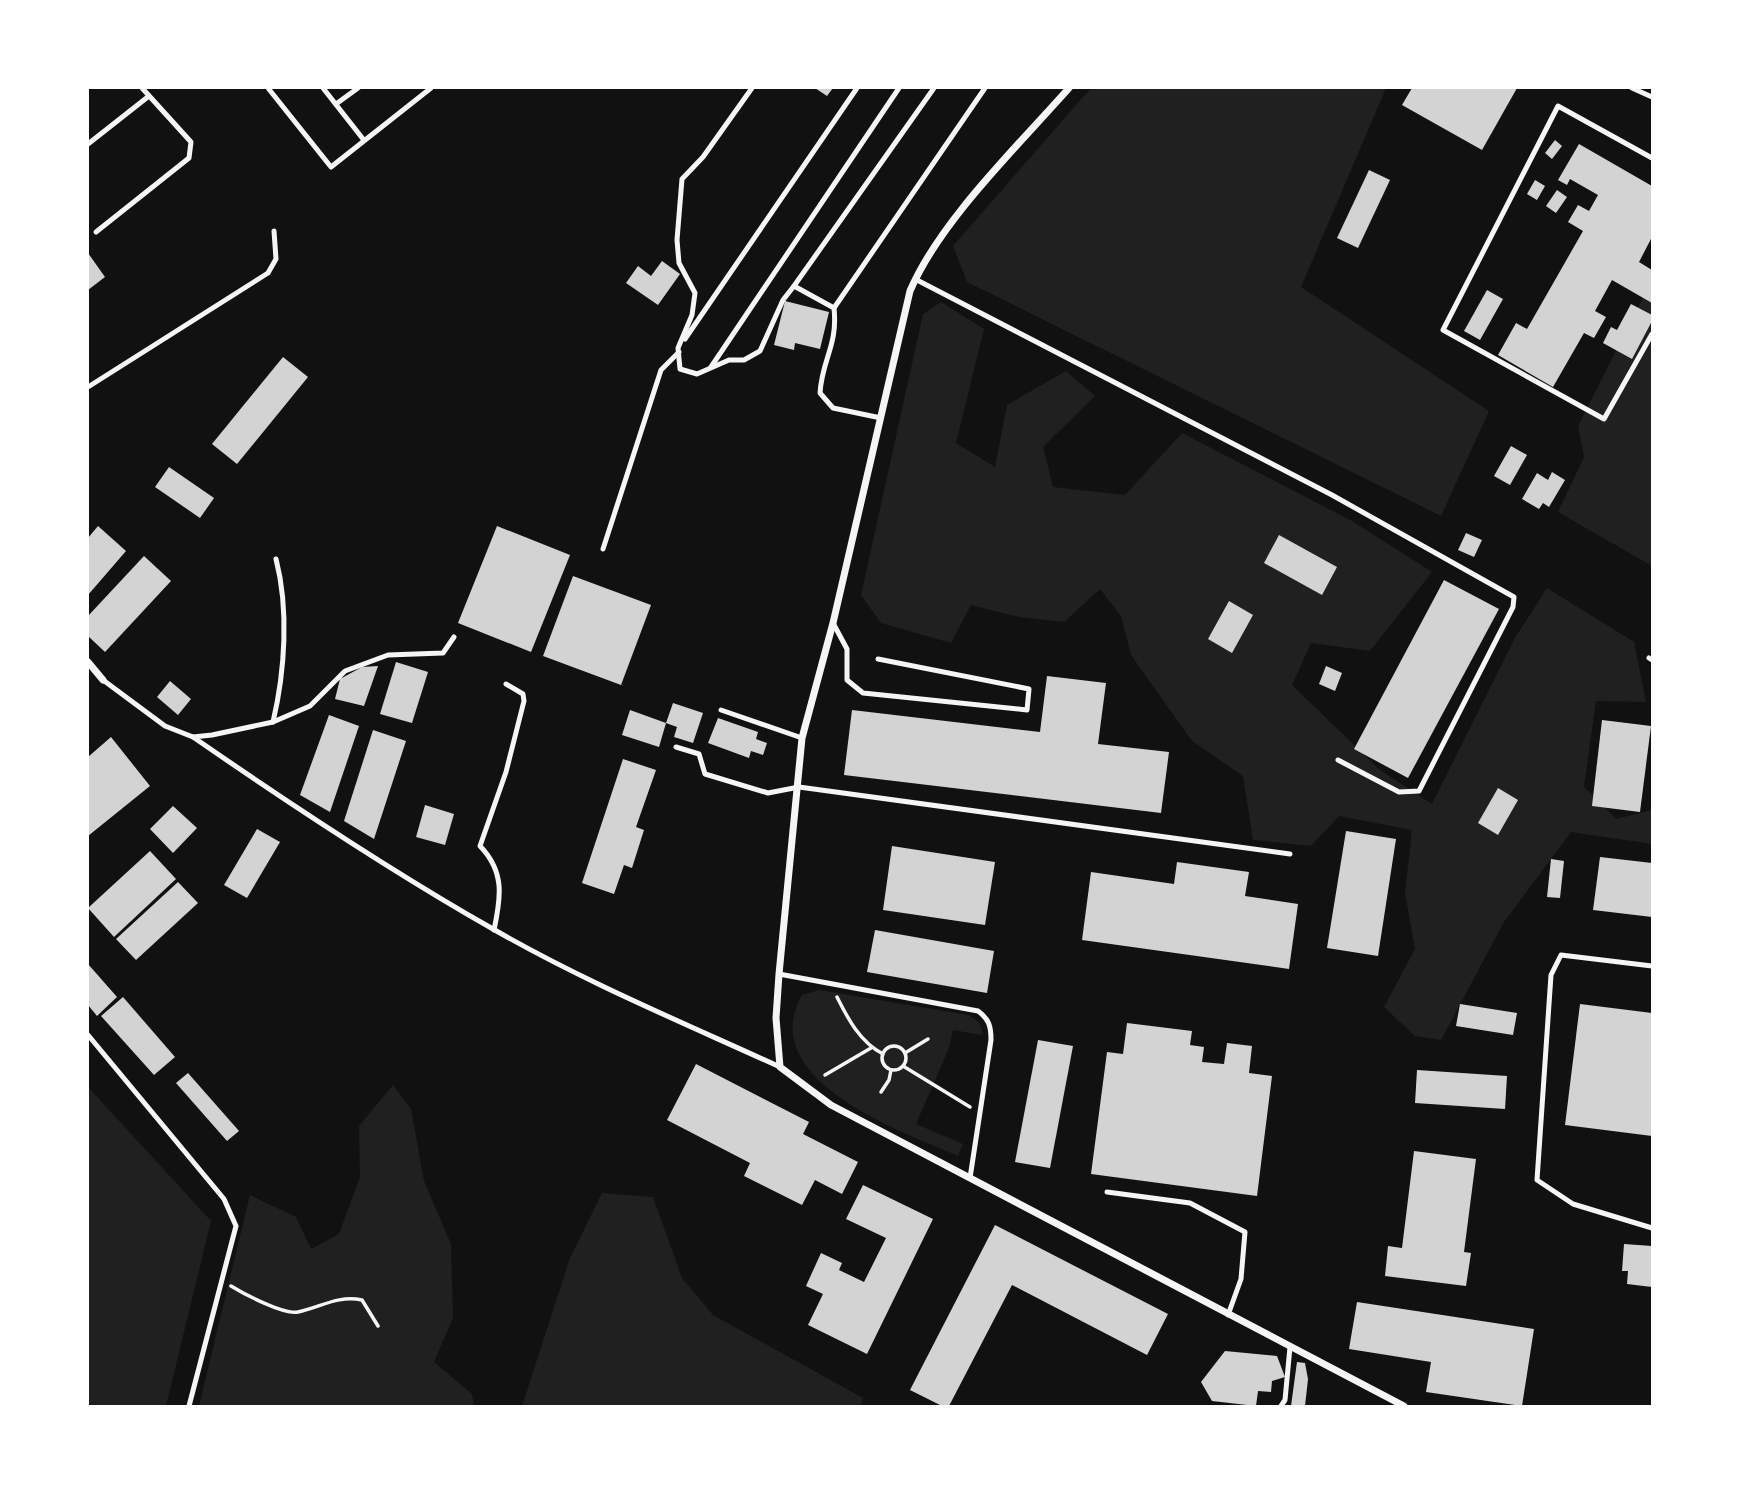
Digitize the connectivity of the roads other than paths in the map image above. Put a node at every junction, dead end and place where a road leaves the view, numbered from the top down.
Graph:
1 (142, 88) edge
2 (268, 88) edge
3 (323, 88) edge
4 (358, 88) edge
5 (431, 88) edge
6 (752, 88) edge
7 (857, 88) edge
8 (898, 88) edge
9 (934, 88) edge
10 (985, 88) edge
11 (1069, 88) edge
12 (1632, 88) edge
13 (149, 96) junction
14 (1653, 97) edge
15 (336, 104) junction
16 (363, 139) junction
17 (88, 144) edge
18 (1653, 158) edge
19 (274, 231) dead end
20 (96, 232) dead end
21 (915, 279) junction
22 (794, 286) junction
23 (834, 308) junction
24 (1653, 334) edge
25 (679, 350) junction
26 (710, 368) junction
27 (88, 387) edge
28 (881, 418) junction
29 (603, 549) dead end
30 (276, 559) dead end
31 (833, 623) junction
32 (454, 637) dead end
33 (878, 659) dead end
34 (88, 662) edge
35 (103, 680) joint
36 (506, 684) dead end
37 (721, 710) dead end
38 (273, 722) junction
39 (192, 737) junction
40 (802, 738) junction
41 (676, 747) dead end
42 (1338, 760) dead end
43 (799, 787) junction
44 (1290, 854) dead end
45 (494, 930) junction
46 (1653, 966) edge
47 (779, 974) junction
48 (88, 1035) edge
49 (780, 1067) junction
50 (970, 1178) junction
51 (1107, 1192) dead end
52 (1653, 1228) edge
53 (1228, 1315) junction
54 (1290, 1347) junction
55 (189, 1406) edge
56 (1281, 1406) edge
57 (1404, 1406) edge

1 - 13 lane
2 - 16 lane
3 - 15 lane
4 - 15 lane
5 - 16 lane
6 - 25 lane
7 - 25 lane
8 - 26 lane
9 - 22 lane
10 - 23 lane
11 - 21 street
12 - 14 lane
13 - 17 lane
13 - 20 lane
15 - 16 lane
18 - 24 lane
19 - 27 lane
21 - 28 street
21 - 42 lane
22 - 23 lane
22 - 26 lane
23 - 28 lane
25 - 26 lane
25 - 29 lane
28 - 31 street
30 - 38 lane
31 - 33 lane
31 - 40 street
32 - 38 lane
34 - 35 street
35 - 39 lane
36 - 45 lane
37 - 40 lane
38 - 39 lane
39 - 45 lane
40 - 43 street
41 - 43 lane
43 - 44 lane
43 - 47 street
45 - 49 lane
46 - 52 lane
47 - 49 street
47 - 50 lane
48 - 55 lane
49 - 50 street
50 - 53 street
51 - 53 lane
53 - 54 street
54 - 56 lane
54 - 57 street

